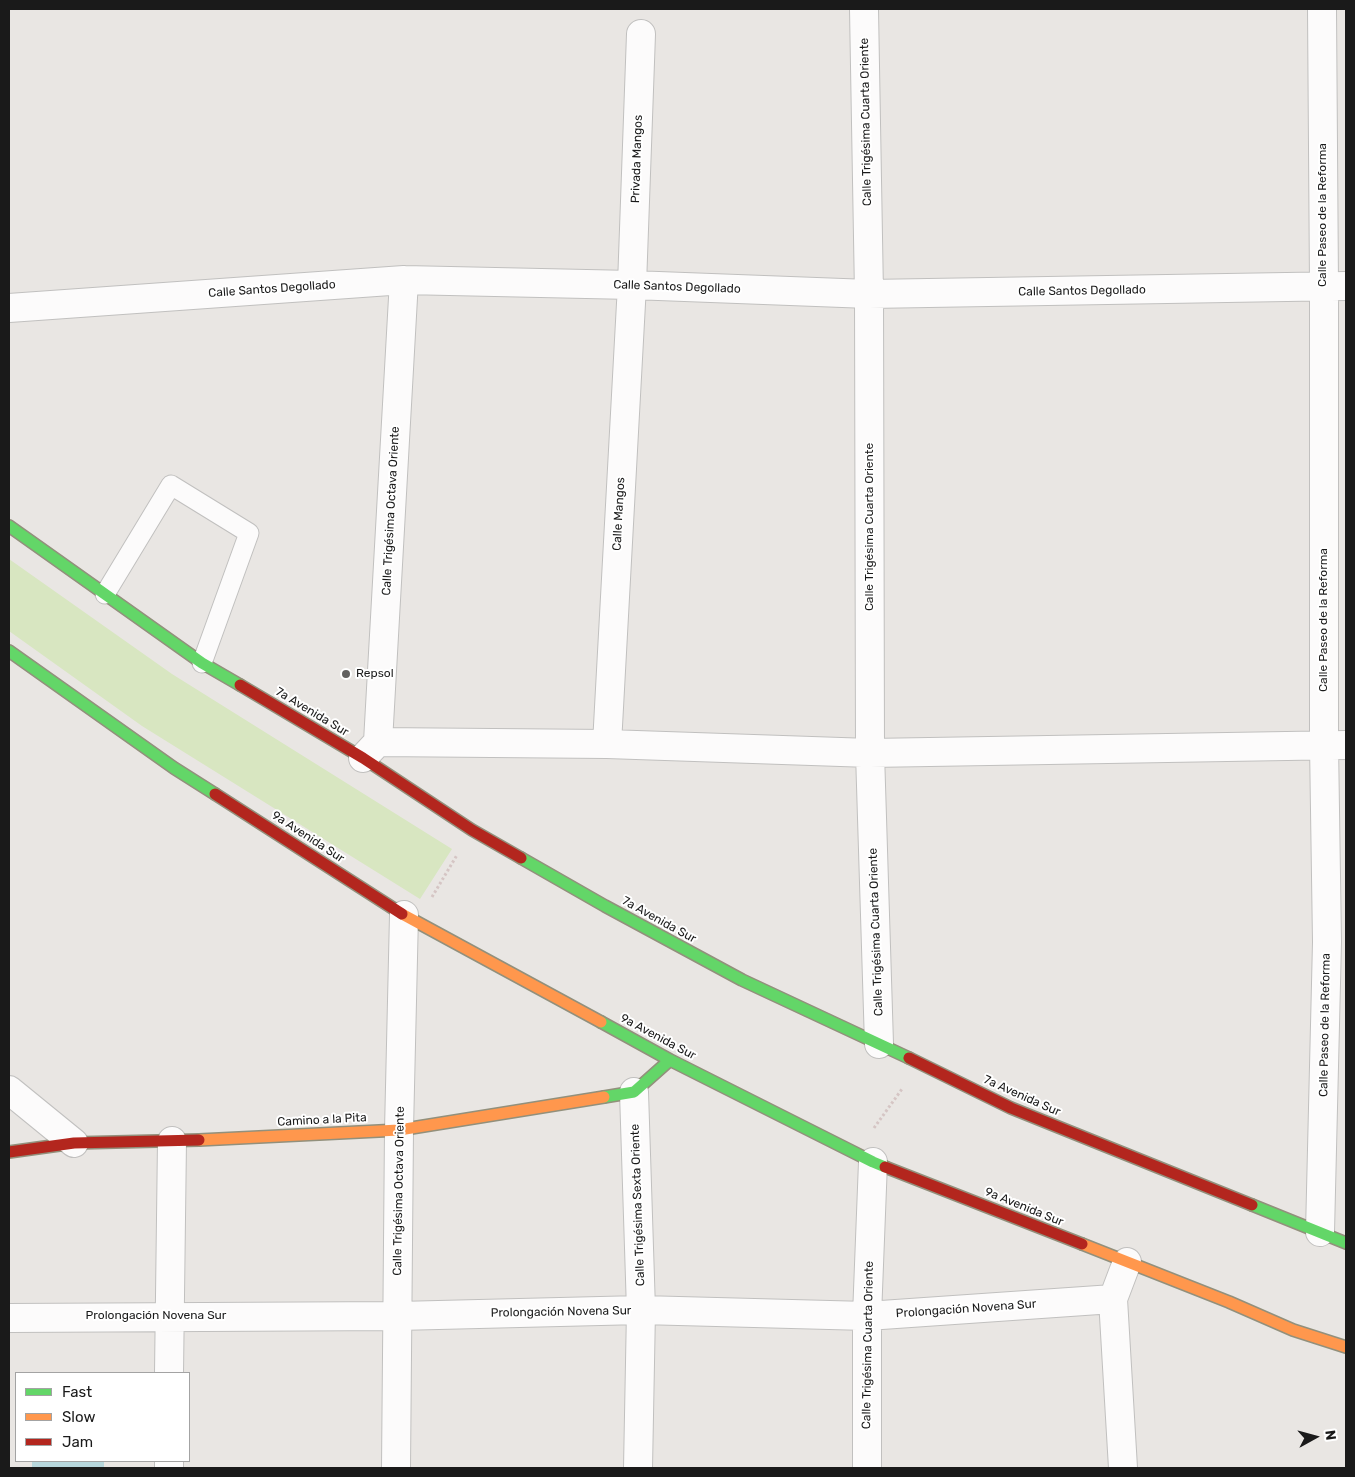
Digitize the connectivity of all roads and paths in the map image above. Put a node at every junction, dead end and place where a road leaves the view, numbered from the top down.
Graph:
1 (864, 9) edge
2 (1322, 9) edge
3 (642, 34) dead end
4 (404, 280) junction
5 (632, 285) junction
6 (1335, 286) edge
7 (869, 294) junction
8 (9, 308) edge
9 (9, 526) edge
10 (105, 594) junction
11 (9, 651) edge
12 (202, 663) junction
13 (607, 744) junction
14 (1335, 744) edge
15 (370, 750) junction
16 (870, 752) junction
17 (472, 830) junction
18 (411, 918) junction
19 (1336, 939) edge
20 (879, 1044) junction
21 (670, 1060) junction
22 (920, 1064) junction
23 (9, 1090) edge
24 (634, 1092) junction
25 (399, 1130) junction
26 (172, 1141) junction
27 (74, 1143) junction
28 (9, 1152) edge
29 (864, 1158) junction
30 (1320, 1232) junction
31 (1346, 1243) edge
32 (1127, 1262) junction
33 (1112, 1299) junction
34 (640, 1310) junction
35 (169, 1316) junction
36 (398, 1316) junction
37 (867, 1316) junction
38 (9, 1318) edge
39 (1346, 1348) edge
40 (169, 1372) edge
41 (396, 1468) edge
42 (638, 1468) edge
43 (868, 1468) edge
44 (1123, 1468) edge

1 - 7 street, Calle Trigésima Cuarta Oriente
2 - 6 street, Calle Paseo de la Reforma
3 - 5 street, Privada Mangos
4 - 5 street, Calle Santos Degollado
4 - 8 street, Calle Santos Degollado
4 - 15 street, Calle Trigésima Octava Oriente
5 - 7 street, Calle Santos Degollado
5 - 13 street, Calle Mangos
6 - 7 street, Calle Santos Degollado
6 - 14 street, Calle Paseo de la Reforma
7 - 16 street, Calle Trigésima Cuarta Oriente
9 - 10 main road, 7a Avenida Sur
10 - 12 main road, 7a Avenida Sur
10 - 12 lane
11 - 18 main road, 9a Avenida Sur
12 - 15 main road, 7a Avenida Sur
13 - 15 street
13 - 16 street
14 - 16 street
14 - 19 street, Calle Paseo de la Reforma
15 - 17 main road, 7a Avenida Sur
16 - 20 street, Calle Trigésima Cuarta Oriente
17 - 18 path
17 - 20 main road, 7a Avenida Sur
18 - 21 main road, 9a Avenida Sur
18 - 25 street, Calle Trigésima Octava Oriente
19 - 30 street, Calle Paseo de la Reforma
20 - 22 main road, 7a Avenida Sur
21 - 24 main road
21 - 29 main road, 9a Avenida Sur
22 - 29 path
22 - 30 main road, 7a Avenida Sur
23 - 27 street
24 - 25 main road, Camino a la Pita
24 - 34 street, Calle Trigésima Sexta Oriente
25 - 26 main road, Camino a la Pita
25 - 36 street, Calle Trigésima Octava Oriente
26 - 27 main road, Camino a la Pita
26 - 35 street
27 - 28 main road, Camino a la Pita
29 - 32 main road, 9a Avenida Sur
29 - 37 street, Calle Trigésima Cuarta Oriente
30 - 31 main road, 7a Avenida Sur
32 - 33 street
32 - 39 main road, 9a Avenida Sur
33 - 37 street, Prolongación Novena Sur
33 - 44 street
34 - 36 street, Prolongación Novena Sur
34 - 37 street, Prolongación Novena Sur
34 - 42 street, Calle Trigésima Sexta Oriente
35 - 36 street, Prolongación Novena Sur
35 - 38 street, Prolongación Novena Sur
35 - 40 street
36 - 41 street, Calle Trigésima Octava Oriente
37 - 43 street, Calle Trigésima Cuarta Oriente

